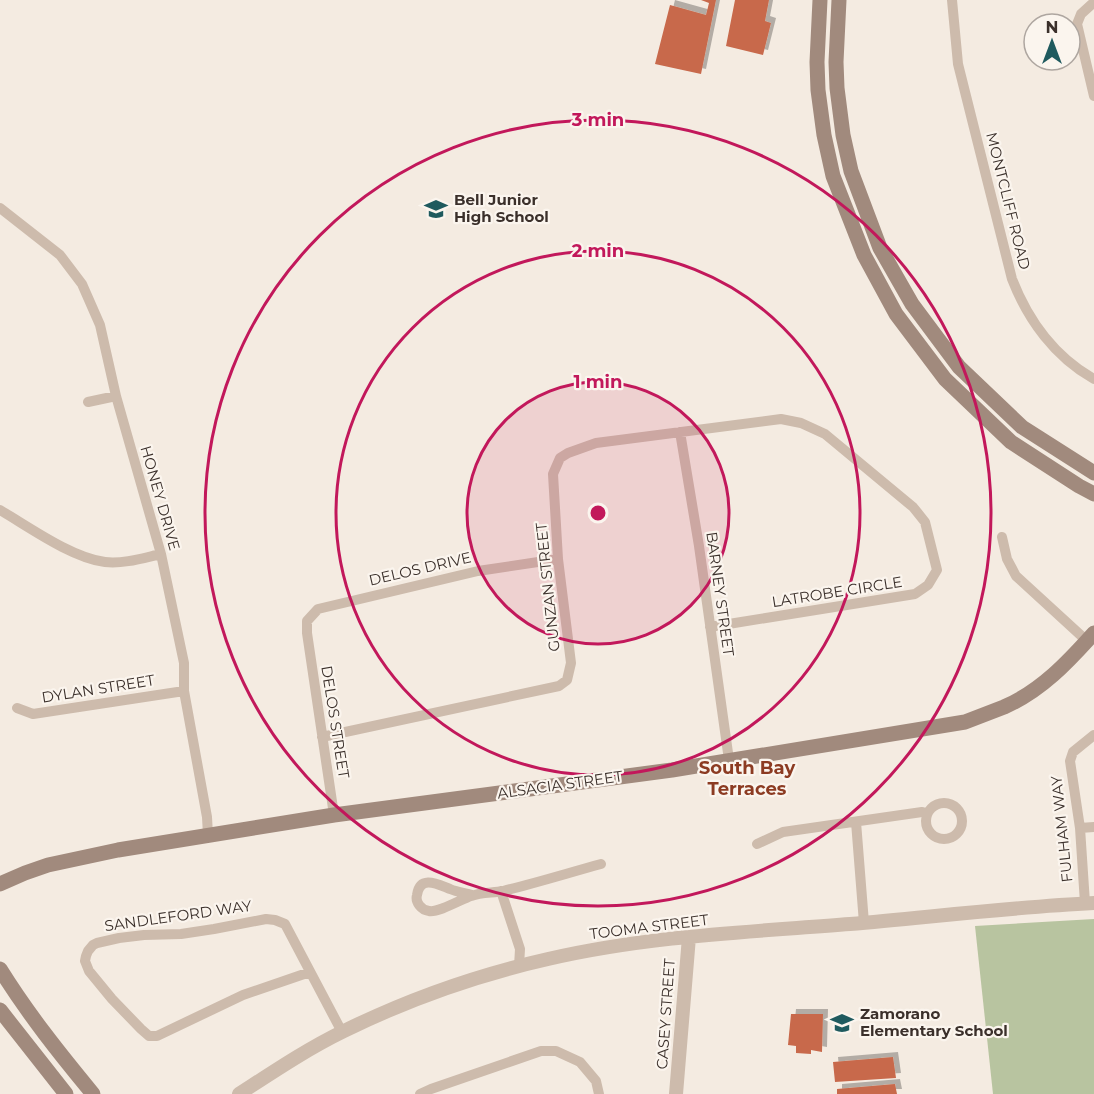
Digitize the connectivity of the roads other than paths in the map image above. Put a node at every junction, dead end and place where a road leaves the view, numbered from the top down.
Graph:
1 (820, 0) edge
2 (839, 0) edge
3 (952, 0) edge
4 (1093, 4) edge
5 (818, 90) junction
6 (1094, 96) edge
7 (844, 137) junction
8 (0, 208) edge
9 (1094, 379) edge
10 (116, 396) junction
11 (88, 402) dead end
12 (680, 432) junction
13 (596, 443) joint
14 (1094, 473) edge
15 (1094, 494) edge
16 (0, 510) edge
17 (1002, 537) dead end
18 (160, 554) junction
19 (558, 559) junction
20 (710, 627) junction
21 (307, 633) joint
22 (1090, 637) edge
23 (184, 691) junction
24 (17, 708) dead end
25 (1094, 735) edge
26 (322, 737) junction
27 (729, 760) junction
28 (927, 814) dead end
29 (333, 815) junction
30 (856, 822) junction
31 (1094, 827) edge
32 (1080, 828) junction
33 (208, 835) junction
34 (757, 844) dead end
35 (600, 864) dead end
36 (0, 884) edge
37 (501, 891) junction
38 (472, 895) junction
39 (1090, 903) edge
40 (864, 922) junction
41 (689, 937) junction
42 (519, 966) junction
43 (0, 969) edge
44 (310, 972) junction
45 (0, 1010) edge
46 (342, 1032) junction
47 (66, 1094) edge
48 (93, 1094) edge
49 (238, 1094) edge
50 (420, 1094) edge
51 (599, 1094) edge
52 (676, 1094) edge

1 - 5 main road
2 - 7 main road
3 - 9 street, MONTCLIFF ROAD
4 - 6 street
5 - 7 main road
5 - 15 main road
7 - 14 main road
8 - 10 street, HONEY DRIVE
10 - 11 street
10 - 18 street, HONEY DRIVE
12 - 13 street, LATROBE CIRCLE
12 - 20 street, BARNEY STREET
12 - 20 street, LATROBE CIRCLE
13 - 19 street, GUNZAN STREET
16 - 18 street
17 - 22 street
18 - 23 street, HONEY DRIVE
19 - 21 street, DELOS DRIVE
19 - 26 street, GUNZAN STREET
20 - 27 street, BARNEY STREET
21 - 26 street, DELOS STREET
22 - 27 main road, ALSACIA STREET
23 - 24 street, DYLAN STREET
23 - 33 street, HONEY DRIVE
25 - 32 street, FULHAM WAY
26 - 29 street, DELOS STREET
27 - 29 main road, ALSACIA STREET
28 - 30 street
29 - 33 main road, ALSACIA STREET
30 - 34 street
30 - 40 street
31 - 32 street
32 - 39 street, FULHAM WAY
33 - 36 main road, ALSACIA STREET
35 - 37 street
37 - 38 street
37 - 42 street
38 - 38 street
39 - 40 street, TOOMA STREET
40 - 41 street, TOOMA STREET
41 - 42 street, TOOMA STREET
41 - 52 street, CASEY STREET
42 - 46 street, TOOMA STREET
43 - 48 main road
44 - 44 street, SANDLEFORD WAY
44 - 46 street
45 - 47 main road
46 - 49 street, TOOMA STREET
50 - 51 street

